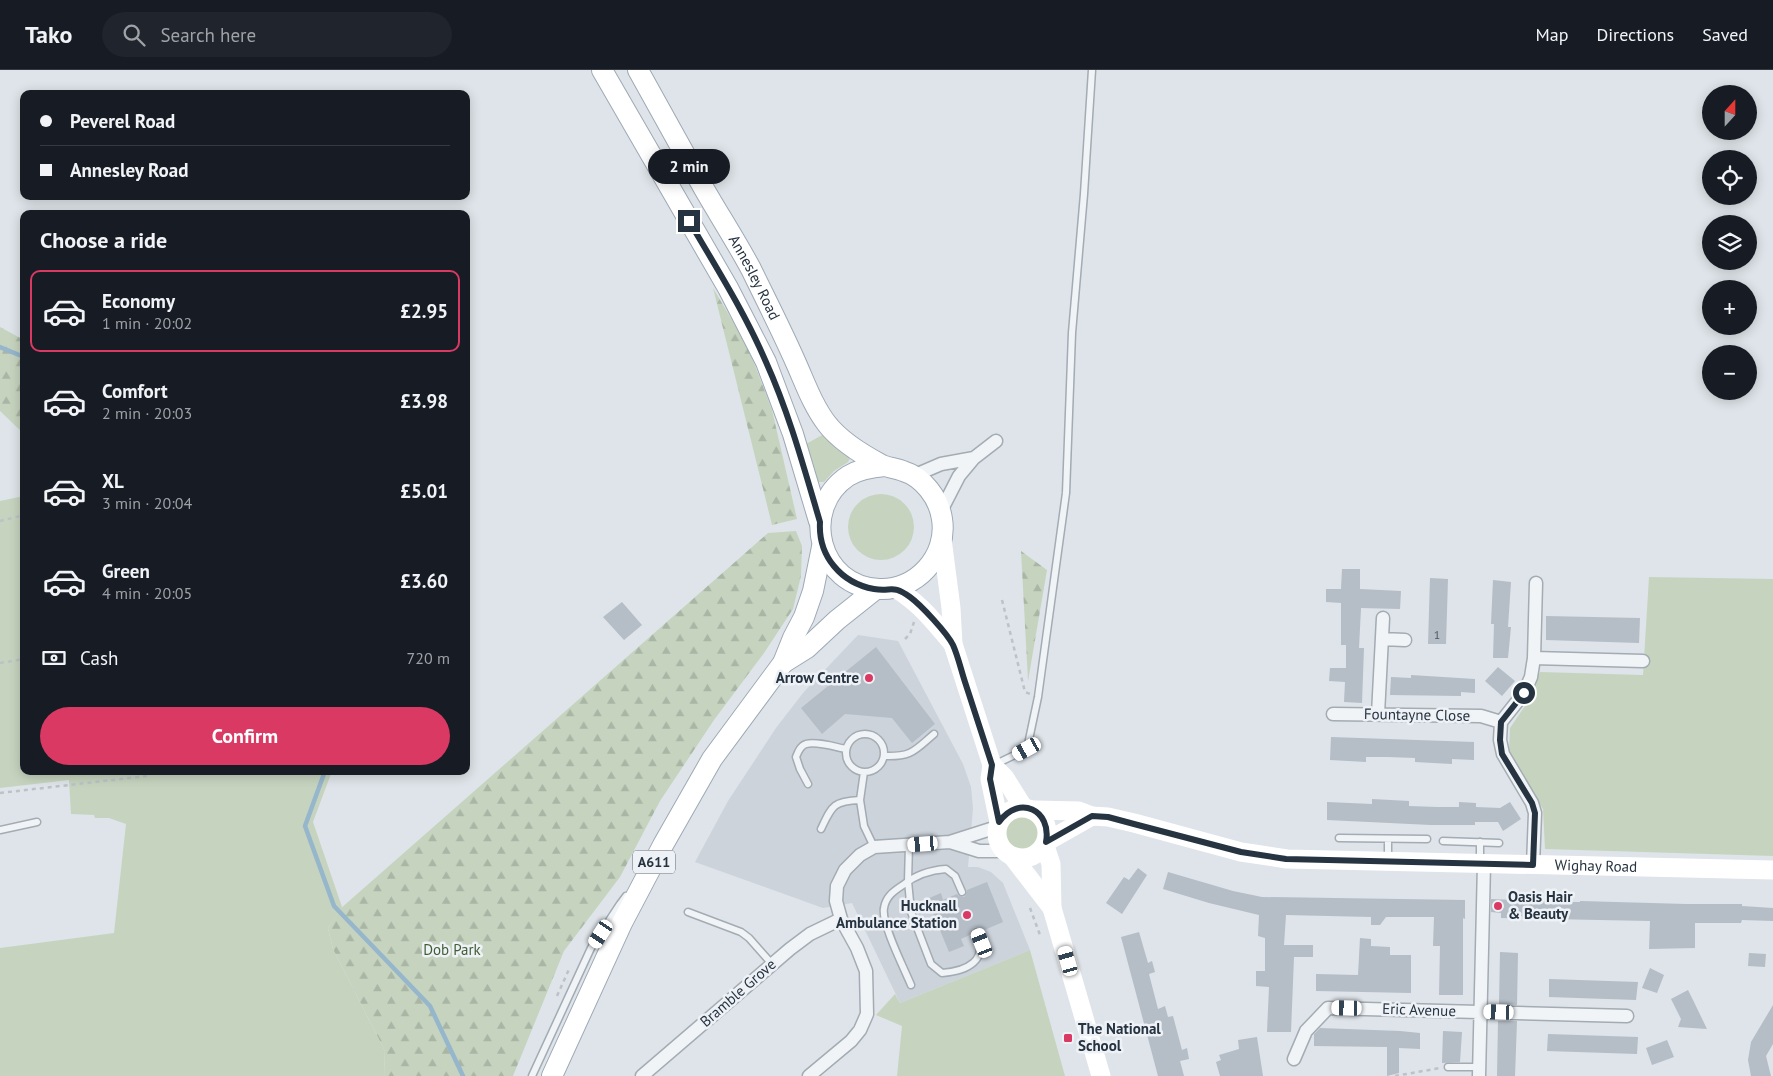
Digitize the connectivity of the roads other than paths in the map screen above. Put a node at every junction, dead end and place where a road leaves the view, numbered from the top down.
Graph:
1 (602, 70) edge
2 (638, 70) edge
3 (1092, 70) edge
4 (996, 441) dead end
5 (974, 458) junction
6 (885, 466) junction
7 (913, 476) junction
8 (940, 513) junction
9 (820, 522) junction
10 (942, 540) junction
11 (822, 547) junction
12 (1536, 583) dead end
13 (885, 588) junction
14 (1383, 618) dead end
15 (1382, 639) junction
16 (1405, 640) dead end
17 (953, 644) junction
18 (1534, 658) junction
19 (1643, 661) dead end
20 (783, 663) junction
21 (1333, 714) dead end
22 (1378, 714) junction
23 (1501, 722) junction
24 (934, 734) dead end
25 (846, 749) junction
26 (884, 756) junction
27 (992, 765) junction
28 (864, 772) junction
29 (808, 784) dead end
30 (860, 800) junction
31 (1028, 809) junction
32 (1092, 816) junction
33 (37, 822) dead end
34 (998, 824) junction
35 (821, 829) dead end
36 (0, 830) edge
37 (1339, 838) dead end
38 (1388, 839) junction
39 (1427, 840) dead end
40 (1443, 841) dead end
41 (950, 842) junction
42 (1480, 842) junction
43 (1499, 842) dead end
44 (1046, 844) junction
45 (910, 845) junction
46 (874, 846) junction
47 (1008, 854) junction
48 (1388, 862) junction
49 (1482, 864) junction
50 (1533, 865) junction
51 (1773, 870) edge
52 (650, 871) junction
53 (908, 880) junction
54 (962, 892) dead end
55 (1052, 908) junction
56 (688, 912) dead end
57 (841, 919) junction
58 (977, 932) dead end
59 (772, 964) junction
60 (911, 985) dead end
61 (1480, 1012) junction
62 (1627, 1016) dead end
63 (1294, 1059) dead end
64 (1448, 1067) road end
65 (1479, 1072) edge
66 (532, 1076) edge
67 (552, 1076) edge
68 (642, 1076) edge
69 (809, 1076) edge
70 (1101, 1076) edge

1 - 9 main road, Annesley Road
2 - 6 main road, Annesley Road
3 - 27 lane
4 - 5 street
5 - 7 street
5 - 8 street
6 - 7 main road
6 - 9 main road
7 - 8 main road
8 - 10 main road
9 - 11 main road
10 - 13 main road
10 - 17 main road
11 - 13 main road
11 - 20 main road, A611
12 - 18 street
13 - 17 main road
13 - 20 main road, A611
14 - 15 street
15 - 16 street
15 - 22 street
17 - 27 main road
18 - 19 street
18 - 23 street
20 - 52 main road, A611
21 - 22 street, Fountayne Close
22 - 23 street, Fountayne Close
23 - 50 street
24 - 26 lane
25 - 26 lane
25 - 28 lane
25 - 29 lane
26 - 28 lane
27 - 31 main road
27 - 34 main road
28 - 30 lane
30 - 35 lane
30 - 46 lane
31 - 32 main road, Wighay Road
31 - 34 main road
31 - 44 main road
32 - 44 main road
32 - 48 main road, Wighay Road
33 - 36 lane
34 - 41 street
34 - 47 main road
37 - 38 lane
38 - 39 lane
38 - 48 lane
40 - 42 lane
41 - 45 street
41 - 47 street
42 - 43 lane
42 - 49 lane
44 - 47 main road
44 - 55 main road
45 - 46 street
45 - 53 lane
46 - 57 street
47 - 55 main road
48 - 49 main road, Wighay Road
49 - 50 main road, Wighay Road
49 - 61 street
50 - 51 main road, Wighay Road
52 - 66 lane
52 - 67 main road, A611
53 - 54 lane
53 - 58 lane
53 - 60 lane
55 - 70 main road
56 - 59 lane
57 - 59 street, Bramble Grove
57 - 69 street
59 - 68 street, Bramble Grove
61 - 62 street, Eric Avenue
61 - 63 street, Eric Avenue
61 - 65 street
64 - 65 lane

